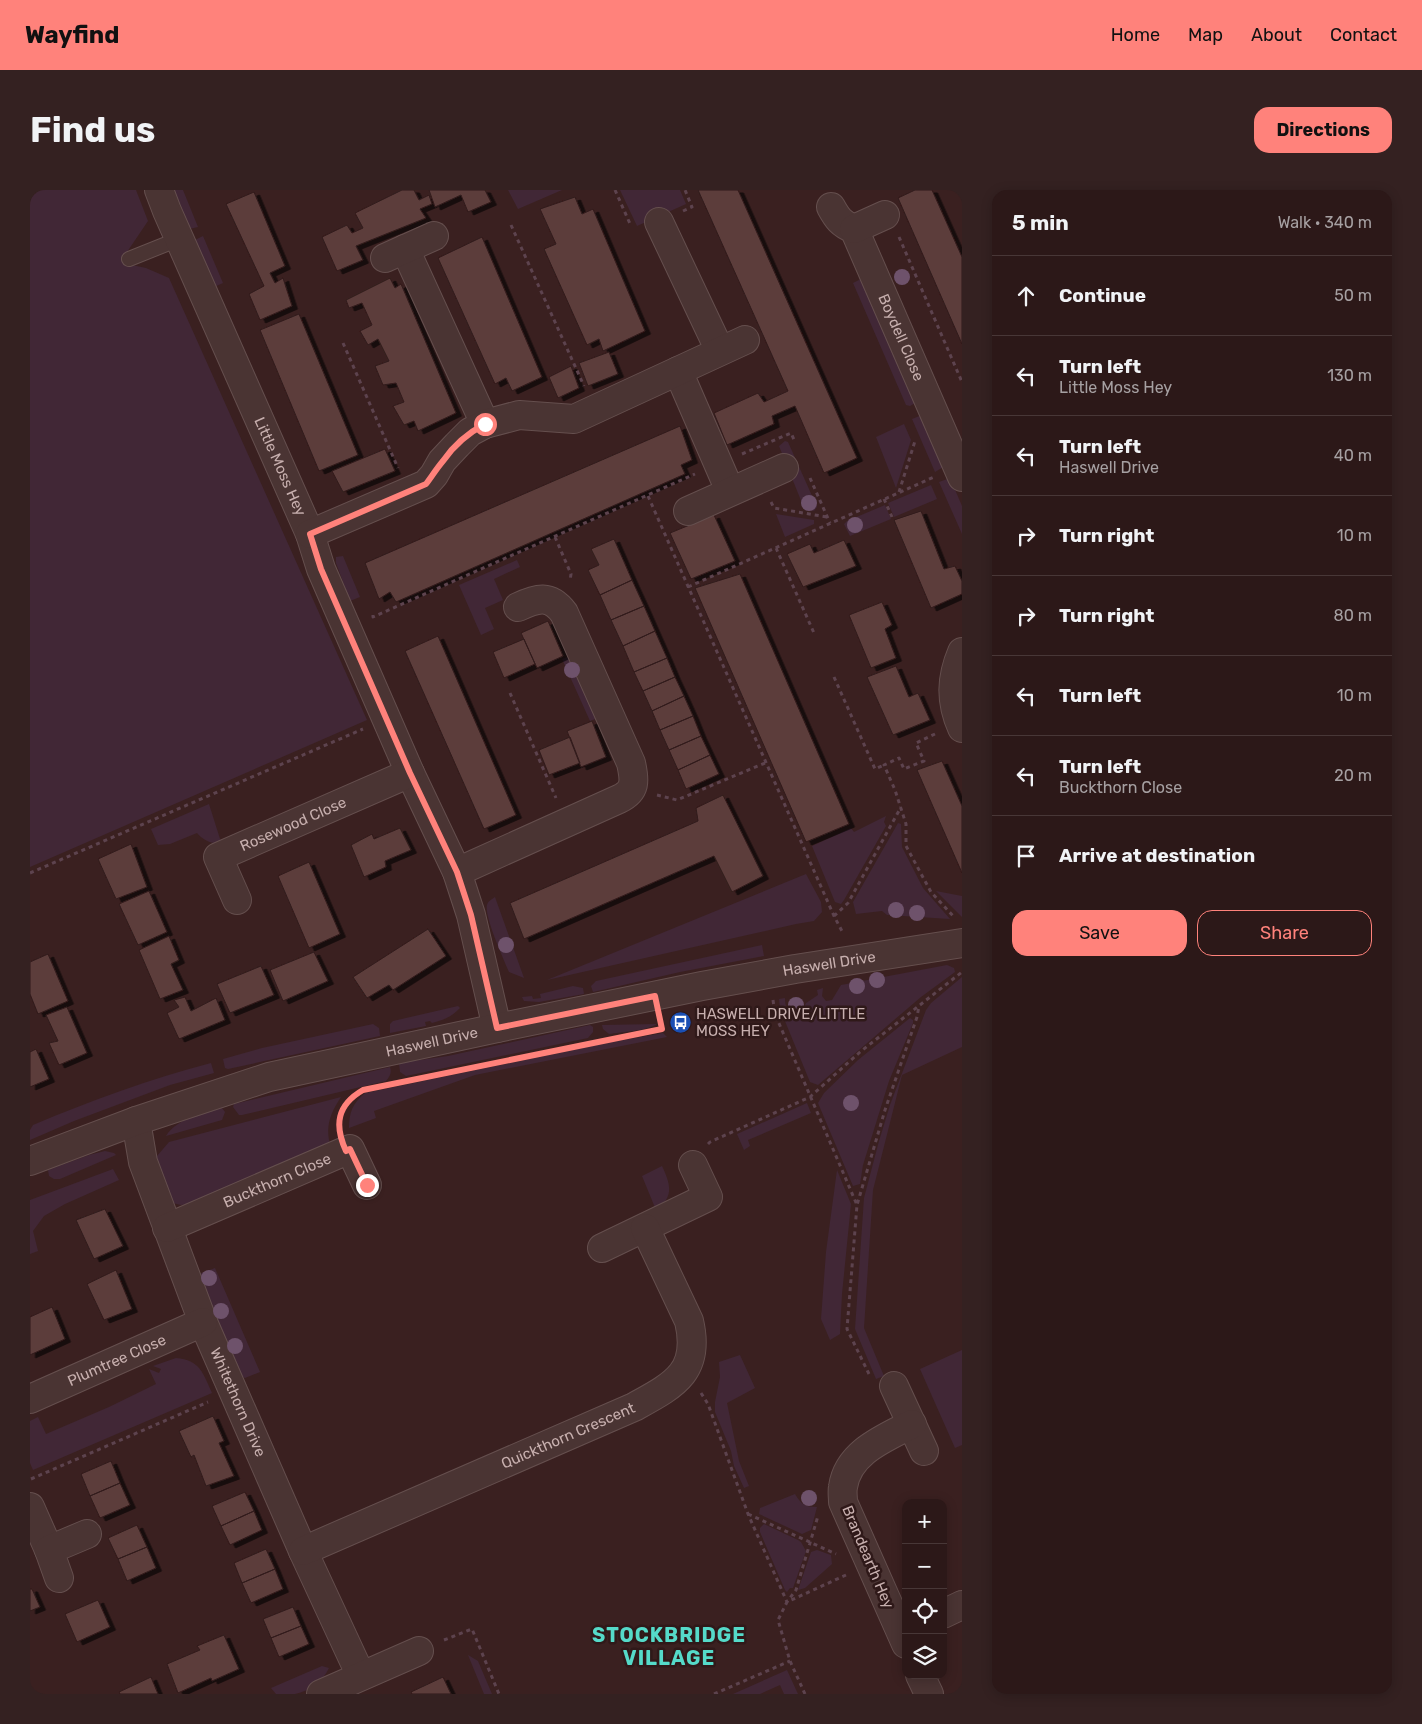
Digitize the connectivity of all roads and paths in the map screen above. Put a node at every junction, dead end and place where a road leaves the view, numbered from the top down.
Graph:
1 (159, 190) edge
2 (831, 207) dead end
3 (660, 222) dead end
4 (891, 223) joint
5 (510, 225) dead end
6 (854, 229) junction
7 (434, 236) dead end
8 (179, 239) junction
9 (129, 259) dead end
10 (744, 340) dead end
11 (343, 343) dead end
12 (720, 351) junction
13 (678, 371) junction
14 (962, 382) edge
15 (595, 410) junction
16 (485, 424) junction
17 (916, 439) dead end
18 (717, 464) junction
19 (788, 468) junction
20 (960, 472) edge
21 (408, 492) junction
22 (730, 492) junction
23 (899, 493) junction
24 (648, 496) junction
25 (884, 499) junction
26 (688, 511) dead end
27 (827, 517) junction
28 (892, 517) dead end
29 (830, 523) junction
30 (310, 534) junction
31 (555, 537) junction
32 (776, 548) junction
33 (688, 586) junction
34 (518, 607) dead end
35 (564, 613) junction
36 (342, 618) junction
37 (814, 633) dead end
38 (962, 652) edge
39 (834, 677) dead end
40 (510, 693) dead end
41 (386, 719) junction
42 (961, 725) edge
43 (765, 762) junction
44 (884, 765) junction
45 (410, 773) junction
46 (632, 789) junction
47 (901, 807) junction
48 (566, 823) junction
49 (457, 872) junction
50 (30, 874) edge
51 (237, 900) dead end
52 (834, 916) junction
53 (959, 931) edge
54 (858, 960) junction
55 (962, 972) edge
56 (655, 996) junction
57 (772, 998) dead end
58 (919, 1006) junction
59 (497, 1028) junction
60 (810, 1096) junction
61 (136, 1120) junction
62 (346, 1151) junction
63 (30, 1160) edge
64 (694, 1165) joint
65 (367, 1185) dead end
66 (857, 1205) junction
67 (167, 1228) junction
68 (645, 1228) junction
69 (602, 1248) dead end
70 (203, 1322) junction
71 (685, 1370) junction
72 (894, 1386) joint
73 (233, 1391) junction
74 (30, 1399) edge
75 (912, 1424) junction
76 (924, 1452) dead end
77 (30, 1479) edge
78 (843, 1502) junction
79 (30, 1508) edge
80 (748, 1514) junction
81 (87, 1534) dead end
82 (810, 1542) junction
83 (49, 1550) junction
84 (303, 1551) junction
85 (867, 1566) junction
86 (59, 1578) dead end
87 (787, 1602) junction
88 (962, 1606) edge
89 (947, 1612) edge
90 (903, 1634) edge
91 (419, 1651) joint
92 (790, 1661) junction
93 (361, 1676) junction
94 (922, 1679) edge
95 (321, 1694) edge
96 (499, 1694) edge
97 (714, 1694) edge
98 (805, 1694) edge
99 (929, 1694) edge

1 - 8 street, Little Moss Hey
2 - 6 street, Boydell Close
3 - 12 street
4 - 6 street
4 - 14 path
5 - 15 path
6 - 20 street, Boydell Close
7 - 16 street
8 - 9 lane
8 - 30 street, Little Moss Hey
10 - 12 street
11 - 21 path
12 - 13 street
13 - 15 street
13 - 18 street
15 - 16 street
16 - 21 street
17 - 23 path
18 - 19 path
18 - 22 street
18 - 24 path
19 - 22 street
19 - 27 path
19 - 27 path
20 - 23 path
21 - 30 street
22 - 26 street
23 - 25 path
24 - 31 path
24 - 33 path
25 - 28 path
25 - 29 path
27 - 29 path
29 - 32 path
30 - 36 street, Little Moss Hey
31 - 35 path
31 - 36 path
32 - 33 path
32 - 37 path
33 - 43 path
34 - 35 street
35 - 46 street
36 - 41 street, Little Moss Hey
38 - 42 street
39 - 44 path
40 - 48 path
41 - 45 street, Little Moss Hey
41 - 50 path
42 - 44 path
43 - 46 path
43 - 52 path
44 - 47 path
45 - 49 street, Little Moss Hey
45 - 51 street, Rosewood Close
46 - 48 street
47 - 52 path
47 - 53 path
48 - 49 street
49 - 59 street, Little Moss Hey
52 - 54 path
53 - 54 street, Haswell Drive
54 - 56 street, Haswell Drive
55 - 58 path
56 - 59 street, Haswell Drive
56 - 62 path
57 - 60 path
58 - 60 path
58 - 66 path
59 - 61 street, Haswell Drive
60 - 64 path
60 - 66 path
61 - 63 street, Haswell Drive
61 - 67 street, Whitethorn Drive
62 - 65 street, Buckthorn Close
62 - 67 street, Buckthorn Close
64 - 68 street
66 - 72 path
67 - 70 street, Whitethorn Drive
68 - 69 street
68 - 71 street, Quickthorn Crescent
70 - 73 street, Whitethorn Drive
70 - 74 street, Plumtree Close
71 - 80 path
71 - 84 street, Quickthorn Crescent
72 - 75 street
73 - 77 path
73 - 84 street, Whitethorn Drive
75 - 76 street
75 - 78 street, Brandearth Hey
78 - 82 path
78 - 85 street, Brandearth Hey
79 - 83 street
80 - 82 path
80 - 87 path
81 - 83 street
82 - 85 path
82 - 87 path
83 - 86 street
84 - 93 street, Whitethorn Drive
85 - 87 path
85 - 90 street, Brandearth Hey
87 - 92 path
88 - 89 street
91 - 93 street
91 - 96 path
92 - 97 path
92 - 98 path
93 - 95 street
94 - 99 street

